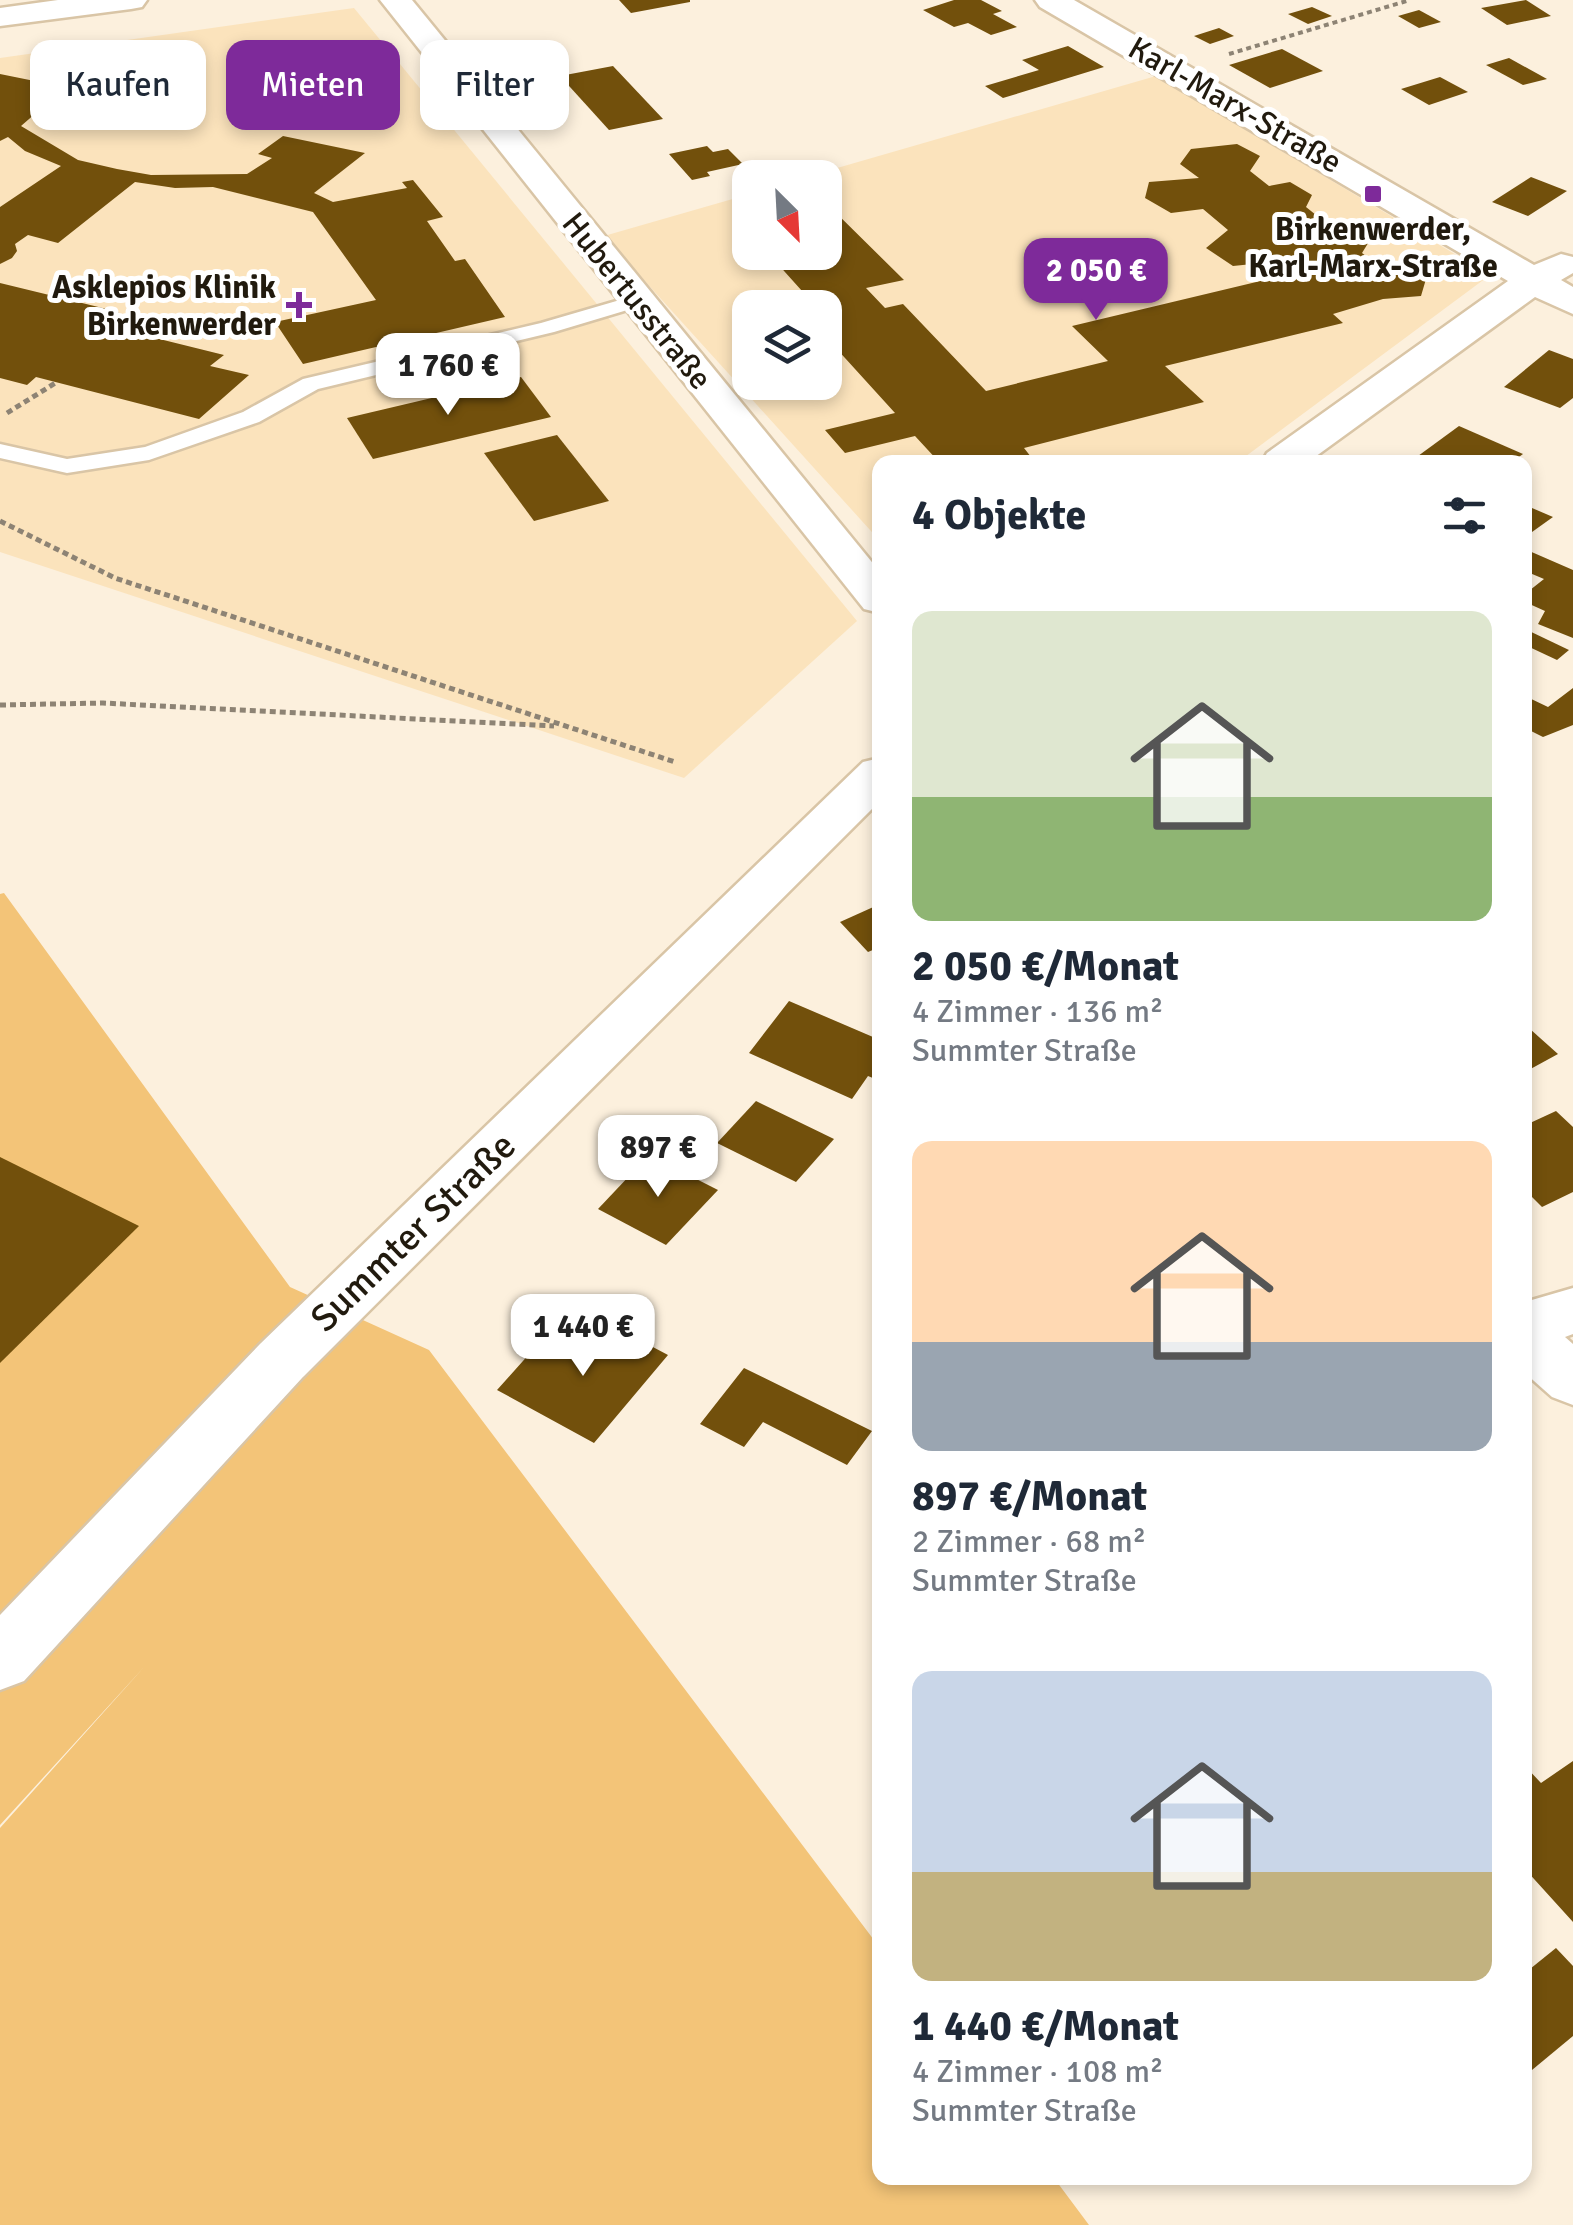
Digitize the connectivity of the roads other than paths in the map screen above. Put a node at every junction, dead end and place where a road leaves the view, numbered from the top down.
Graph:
1 (131, 0) edge
2 (396, 0) edge
3 (1051, 0) edge
4 (1, 15) edge
5 (1573, 258) edge
6 (1534, 280) junction
7 (638, 301) junction
8 (1573, 303) edge
9 (0, 451) edge
10 (1292, 455) edge
11 (872, 590) edge
12 (872, 781) edge
13 (1573, 1311) edge
14 (1532, 1324) edge
15 (1532, 1343) edge
16 (1573, 1380) edge
17 (0, 1660) edge

1 - 4 street
2 - 7 street, Hubertusstraße
3 - 6 street, Karl-Marx-Straße
5 - 6 street
6 - 8 street, Karl-Marx-Straße
6 - 10 street
7 - 9 lane
7 - 11 street, Hubertusstraße
12 - 17 street, Summter Straße
13 - 14 street
15 - 16 street

